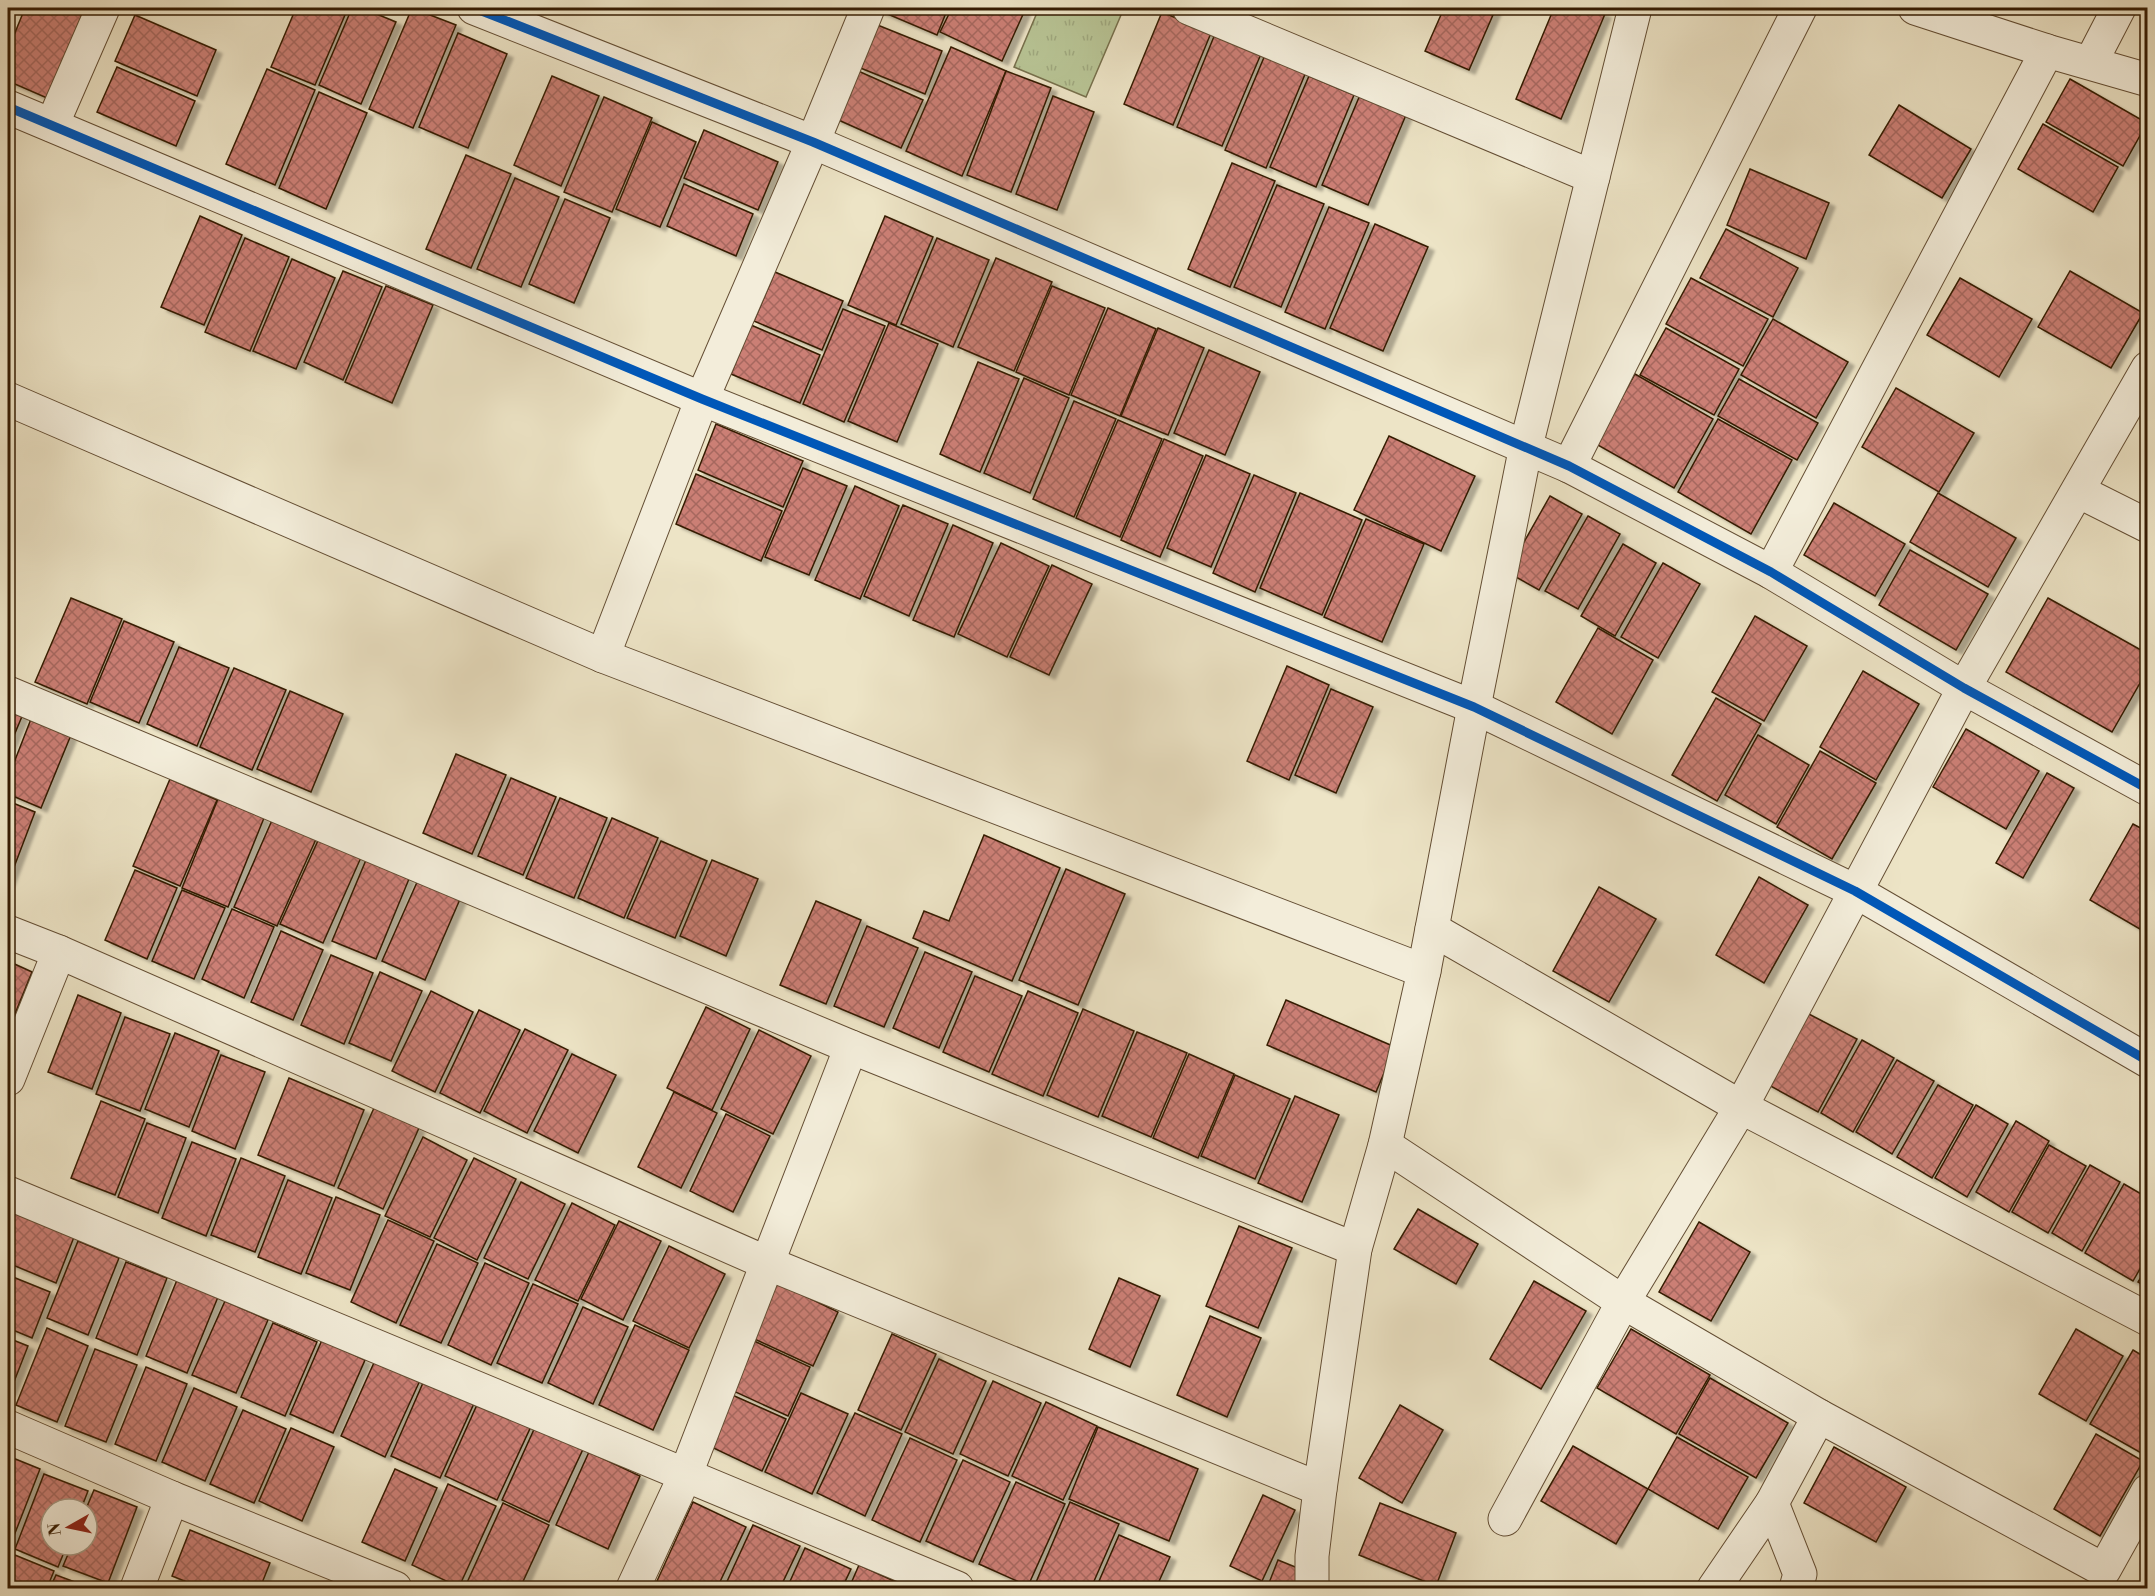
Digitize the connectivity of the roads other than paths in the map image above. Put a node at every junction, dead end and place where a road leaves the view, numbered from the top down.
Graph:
1 (103, 8) edge
2 (474, 8) edge
3 (868, 8) edge
4 (1190, 8) edge
5 (1635, 8) edge
6 (1800, 8) edge
7 (1915, 8) edge
8 (2119, 8) edge
9 (2047, 51) junction
10 (2091, 62) junction
11 (2148, 80) edge
12 (8, 107) edge
13 (52, 125) junction
14 (813, 142) junction
15 (1593, 177) junction
16 (2148, 368) edge
17 (8, 399) edge
18 (702, 399) junction
19 (1526, 446) junction
20 (1569, 466) junction
21 (2078, 491) junction
22 (2148, 526) edge
23 (1771, 572) junction
24 (603, 656) junction
25 (1964, 688) junction
26 (8, 693) edge
27 (1474, 707) junction
28 (2148, 789) edge
29 (1855, 891) junction
30 (1432, 929) junction
31 (8, 932) edge
32 (59, 952) junction
33 (1424, 971) junction
34 (851, 1047) junction
35 (2148, 1060) edge
36 (8, 1079) edge
37 (1741, 1107) junction
38 (1385, 1145) junction
39 (8, 1193) edge
40 (1355, 1249) junction
41 (767, 1263) junction
42 (1623, 1302) junction
43 (2148, 1318) edge
44 (1819, 1416) junction
45 (8, 1427) edge
46 (685, 1476) junction
47 (1320, 1489) junction
48 (2148, 1491) edge
49 (172, 1498) junction
50 (1772, 1503) junction
51 (1505, 1519) dead end
52 (137, 1588) edge
53 (395, 1588) edge
54 (633, 1588) edge
55 (957, 1588) edge
56 (1312, 1588) edge
57 (1714, 1588) edge
58 (1796, 1588) edge

1 - 13 street
2 - 14 street
3 - 14 street
4 - 15 street
5 - 15 street
6 - 20 street
7 - 9 street
8 - 10 street
9 - 10 street
9 - 23 street
10 - 11 street
12 - 13 street
13 - 18 street
14 - 18 street
14 - 19 street
15 - 19 street
16 - 21 street
17 - 24 street
18 - 24 street
18 - 27 street
19 - 20 street
19 - 27 street
20 - 23 street
21 - 22 street
21 - 25 street
23 - 25 street
24 - 33 street
25 - 28 street
25 - 29 street
26 - 34 street
27 - 29 street
27 - 30 street
29 - 35 street
29 - 37 street
30 - 33 street
30 - 37 street
31 - 32 street
32 - 36 street
32 - 41 street
33 - 38 street
34 - 40 street
34 - 41 street
37 - 42 street
37 - 43 street
38 - 40 street
38 - 42 street
39 - 46 street
40 - 47 street
41 - 46 street
41 - 47 street
42 - 44 street
42 - 51 street
44 - 48 street
44 - 50 street
45 - 49 street
46 - 54 street
46 - 55 street
47 - 56 street
49 - 52 street
49 - 53 street
50 - 57 street
50 - 58 street

